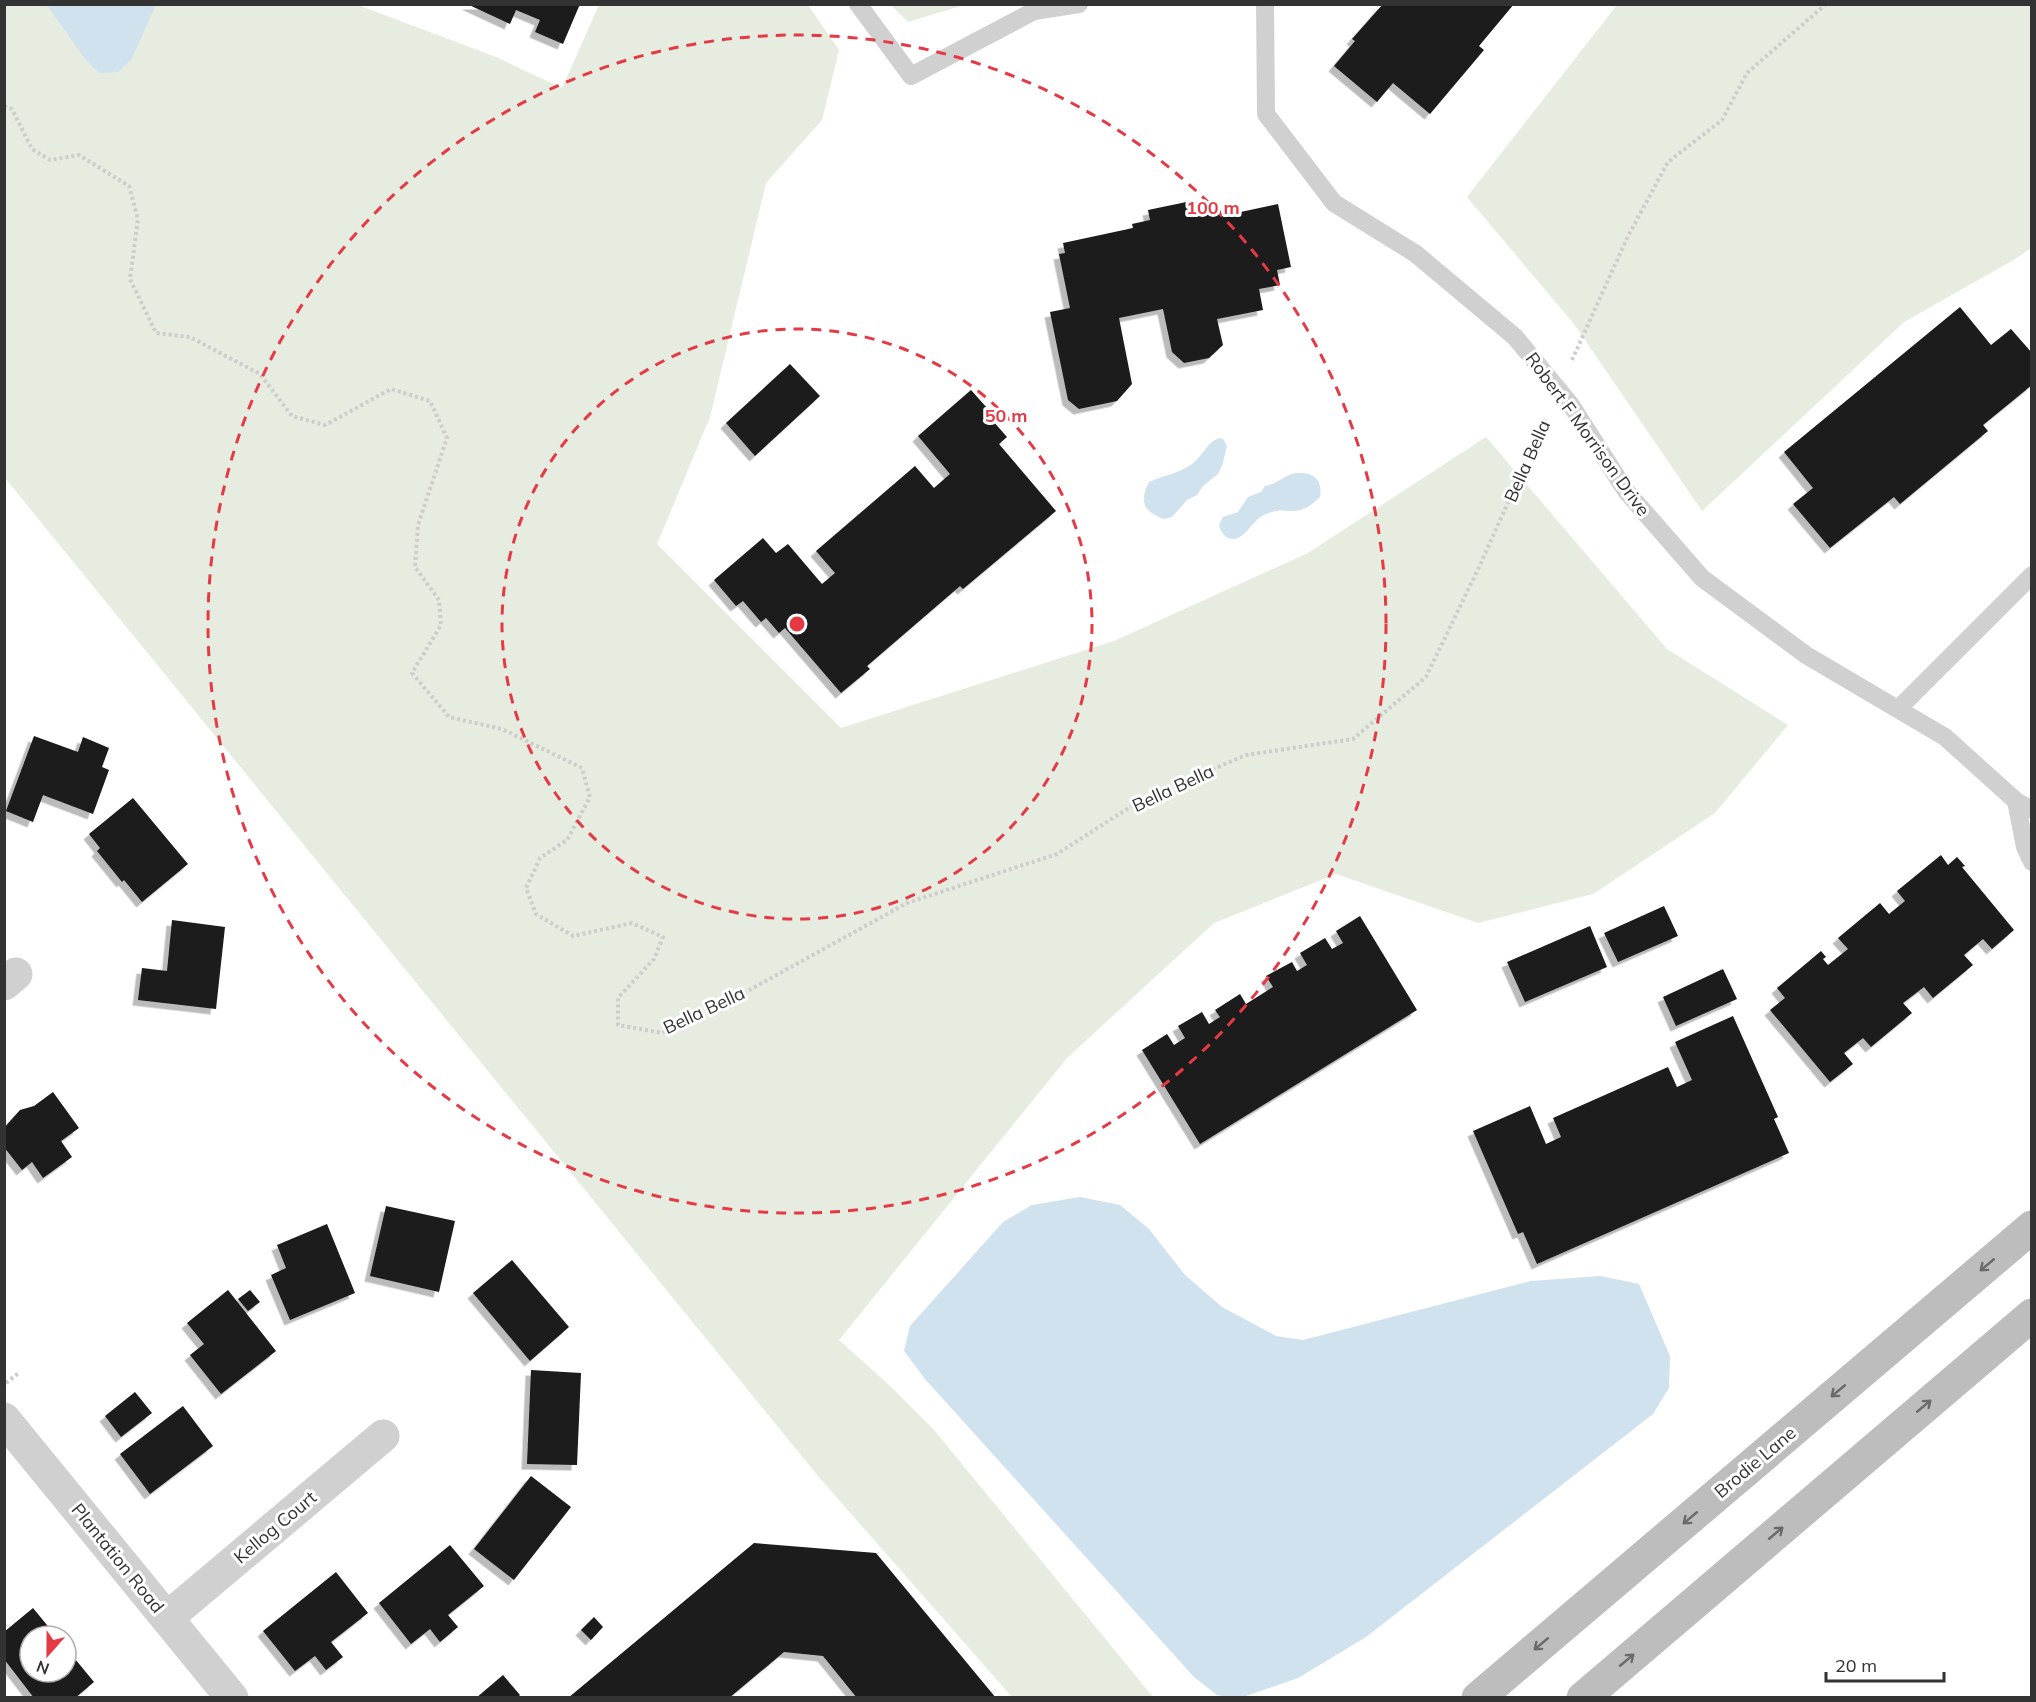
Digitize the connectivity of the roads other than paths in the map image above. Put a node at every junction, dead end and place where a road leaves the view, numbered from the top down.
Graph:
1 (858, 4) edge
2 (1078, 4) edge
3 (1265, 4) edge
4 (2031, 575) edge
5 (1898, 709) junction
6 (2024, 805) edge
7 (2031, 862) edge
8 (2031, 1227) edge
9 (2031, 1315) edge
10 (4, 1419) edge
11 (383, 1436) dead end
12 (167, 1618) junction
13 (232, 1698) edge
14 (1478, 1698) edge
15 (1583, 1698) edge

1 - 2 lane
3 - 5 lane, Robert F Morrison Drive
4 - 5 lane
5 - 6 lane, Robert F Morrison Drive
6 - 7 lane, Robert F Morrison Drive
8 -> 14 main road, Brodie Lane
15 -> 9 main road
10 - 12 street, Plantation Road
11 - 12 street, Kellog Court
12 - 13 street, Plantation Road

